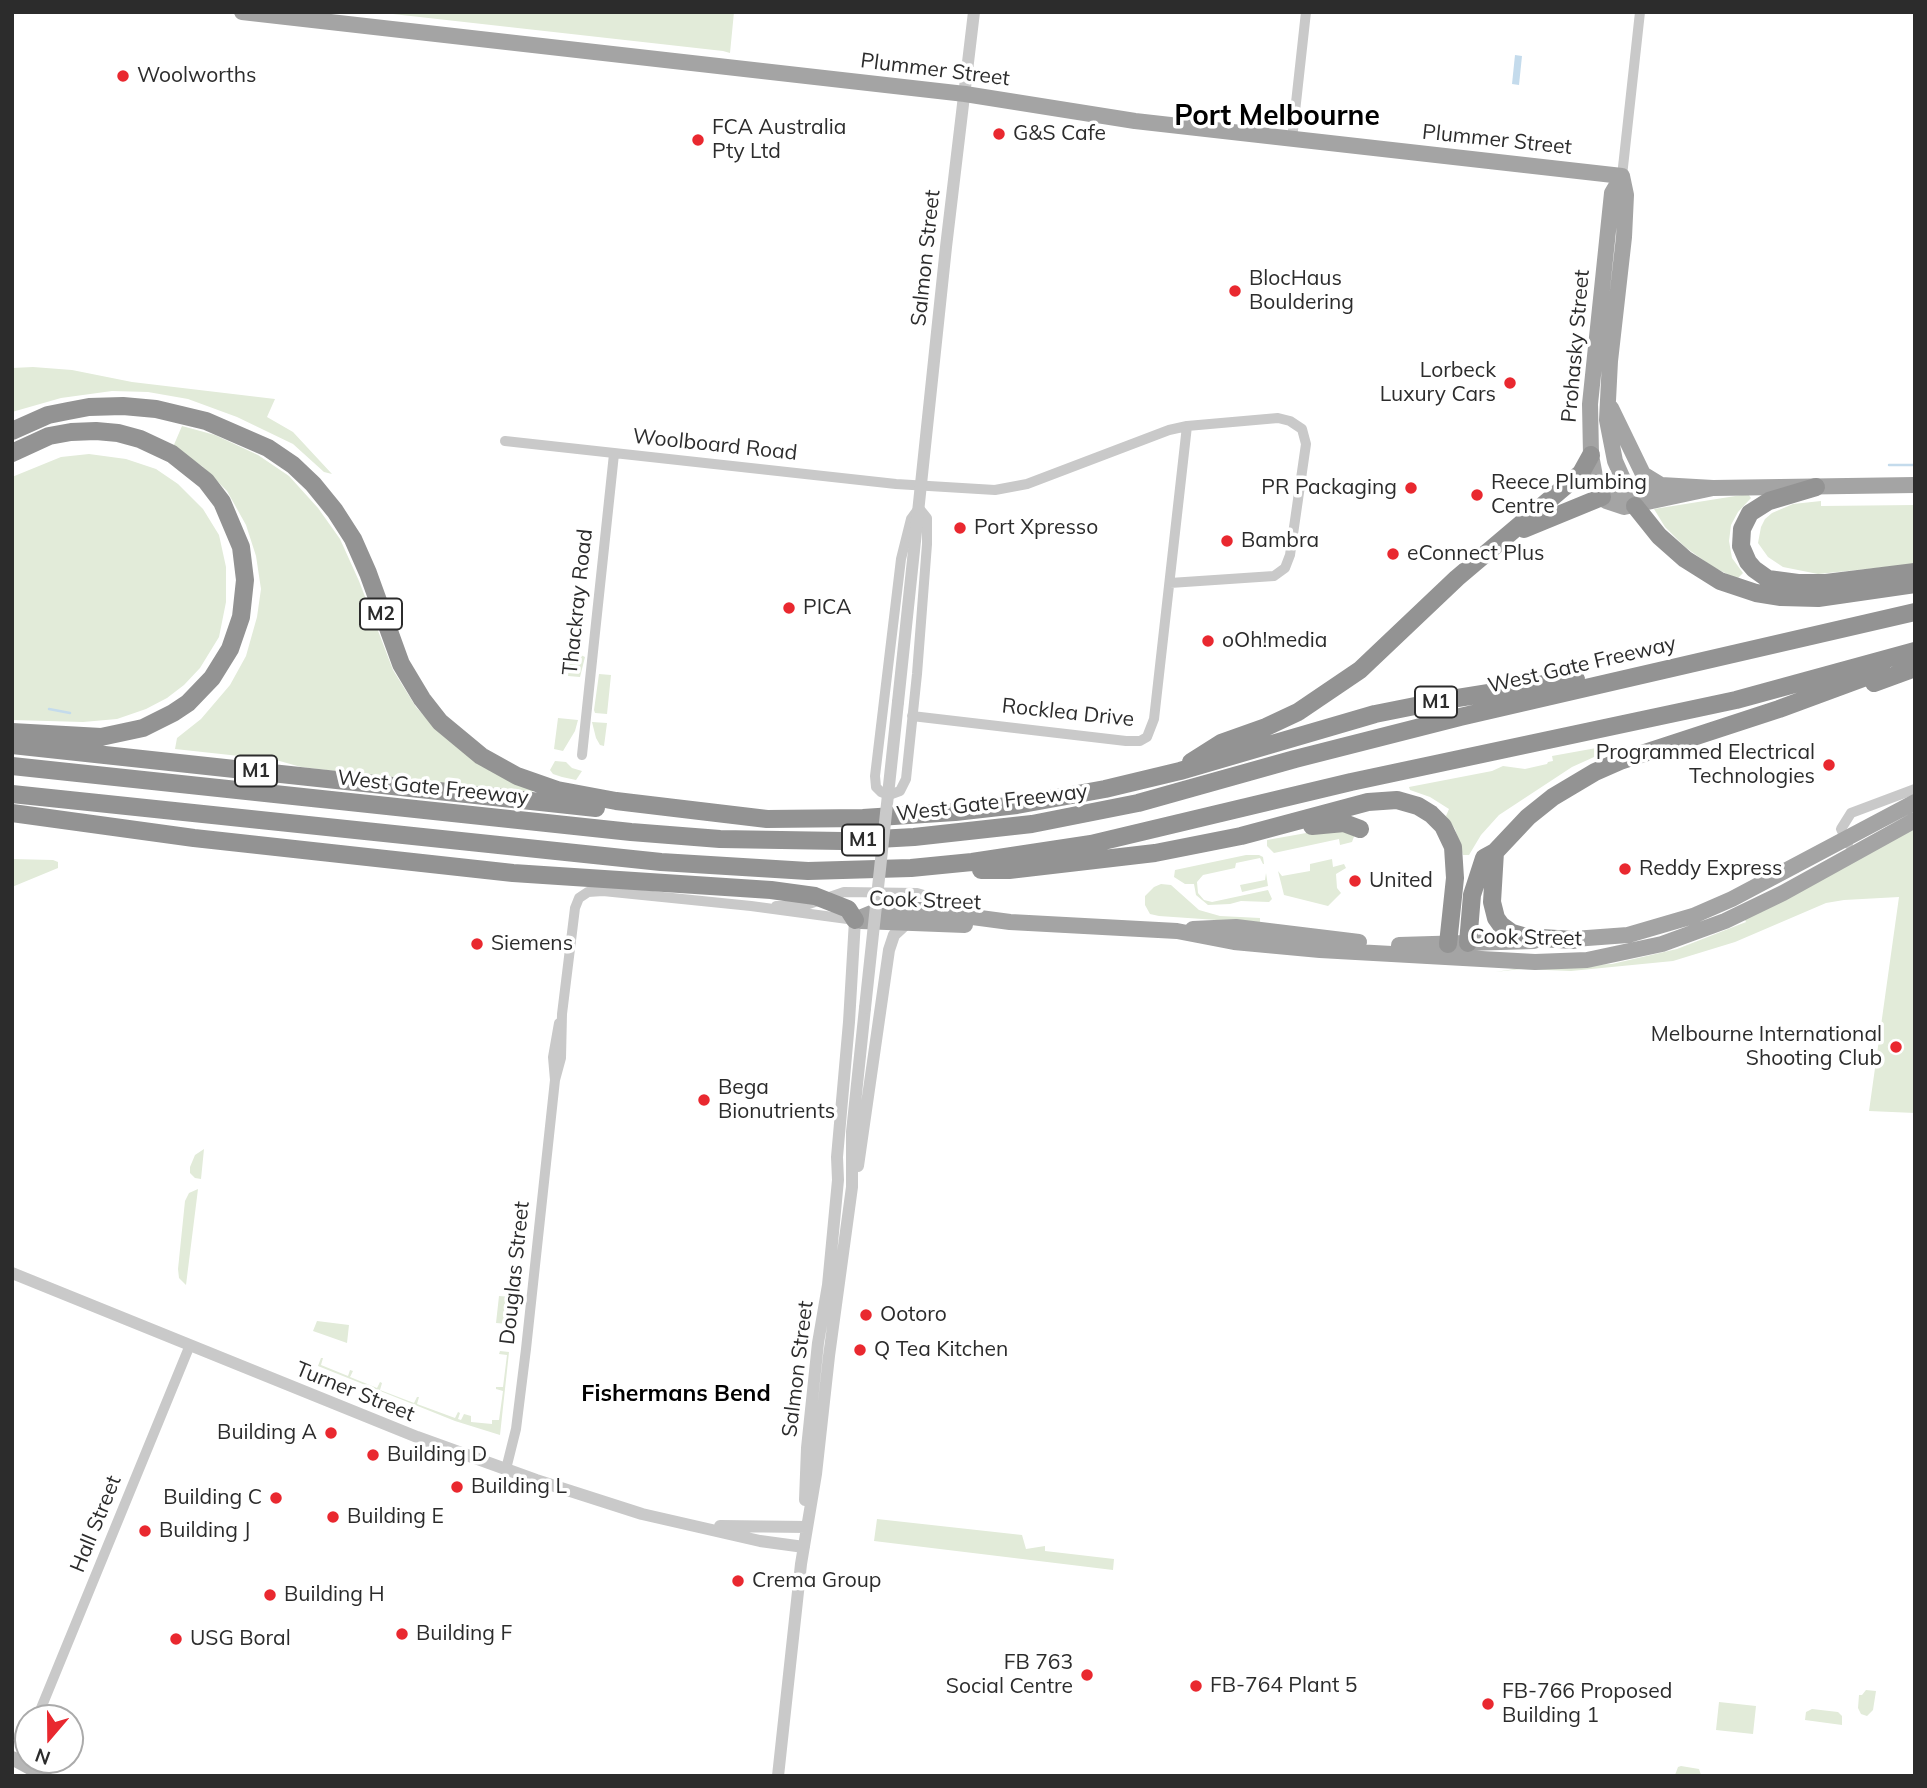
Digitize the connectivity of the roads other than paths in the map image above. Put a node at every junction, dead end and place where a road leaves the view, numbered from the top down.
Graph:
1 (242, 12) edge
2 (974, 12) edge
3 (1306, 12) edge
4 (1640, 12) edge
5 (965, 94) junction
6 (1292, 139) junction
7 (1622, 176) junction
8 (1607, 399) junction
9 (1187, 426) junction
10 (12, 431) edge
11 (505, 441) dead end
12 (12, 453) edge
13 (614, 454) junction
14 (1591, 454) junction
15 (921, 485) junction
16 (1661, 485) junction
17 (1915, 485) edge
18 (1816, 487) junction
19 (1713, 488) junction
20 (1602, 497) junction
21 (1629, 501) junction
22 (919, 508) junction
23 (1494, 548) junction
24 (1915, 572) edge
25 (1170, 583) junction
26 (1915, 584) edge
27 (1915, 612) edge
28 (1915, 651) edge
29 (1915, 658) edge
30 (1697, 661) junction
31 (1915, 668) edge
32 (912, 716) junction
33 (12, 732) edge
34 (1688, 740) junction
35 (12, 745) edge
36 (582, 755) dead end
37 (12, 766) edge
38 (1180, 771) junction
39 (1915, 789) edge
40 (12, 794) edge
41 (1915, 802) edge
42 (12, 813) edge
43 (767, 819) junction
44 (1915, 820) edge
45 (1360, 829) dead end
46 (1241, 836) junction
47 (1844, 839) junction
48 (1496, 852) junction
49 (1854, 855) junction
50 (367, 856) junction
51 (911, 868) junction
52 (808, 871) junction
53 (824, 898) junction
54 (751, 906) junction
55 (954, 914) junction
56 (855, 920) junction
57 (908, 922) junction
58 (1010, 922) junction
59 (1573, 940) junction
60 (1447, 951) junction
61 (1468, 951) junction
62 (852, 960) junction
63 (887, 960) junction
64 (852, 1132) junction
65 (838, 1180) junction
66 (852, 1187) junction
67 (12, 1273) edge
68 (190, 1345) junction
69 (821, 1375) junction
70 (506, 1469) junction
71 (692, 1523) junction
72 (806, 1527) junction
73 (803, 1547) junction
74 (43, 1704) edge
75 (778, 1776) edge

1 - 5 main road, Plummer Street
2 - 5 street, Salmon Street
3 - 6 street
4 - 7 street, Prohasky Street
5 - 6 main road, Plummer Street
5 - 15 street, Salmon Street
6 - 7 main road, Plummer Street
7 - 8 main road, Prohasky Street
7 - 14 main road, Prohasky Street
8 - 16 main road
8 - 21 main road, Prohasky Street
9 - 15 street
9 - 25 street, Rocklea Drive
9 - 25 street
10 - 43 highway, M2
11 - 13 street, Woolboard Road
12 - 33 highway
13 - 15 street, Woolboard Road
13 - 36 street, Thackray Road
14 - 20 main road, Prohasky Street
14 - 23 highway
15 - 22 street, Salmon Street
16 - 19 main road
16 - 21 main road
17 - 18 main road
18 - 19 main road
18 - 24 highway
19 - 21 main road
20 - 21 main road
20 - 23 highway
21 - 26 highway
22 - 32 street, Salmon Street
22 - 32 street, Salmon Street
22 - 64 street, Salmon Street, bridge
23 - 38 highway
25 - 32 street, Rocklea Drive
27 - 30 highway, West Gate Freeway / M1
28 - 51 highway, M1
29 - 34 highway
30 - 37 highway, West Gate Freeway / M1
30 - 38 highway, M1
31 - 34 highway
34 - 48 highway
35 - 43 highway, M1
38 - 43 highway, M1
39 - 47 street
40 - 52 highway, M1
41 - 47 main road, Cook Street
42 - 50 highway
44 - 49 main road, Cook Street
45 - 46 highway
46 - 51 highway
46 - 60 highway
47 - 49 street
47 - 59 main road, Cook Street
48 - 59 highway
48 - 61 highway
49 - 61 main road, Cook Street
50 - 52 highway
50 - 53 highway
51 - 52 highway, M1
53 - 54 street, Cook Street
53 - 55 street, Cook Street
53 - 56 highway
54 - 56 street
54 - 70 street, Douglas Street
55 - 56 main road, Cook Street
55 - 58 main road, Cook Street
56 - 57 main road, Cook Street
56 - 62 street, Salmon Street
57 - 58 main road, Cook Street
57 - 63 street, Salmon Street
58 - 60 main road, Cook Street
59 - 61 main road, Cook Street
60 - 61 main road, Cook Street
62 - 63 street
62 - 65 street, Salmon Street
63 - 66 street, Salmon Street
64 - 65 street, Salmon Street
64 - 66 street, Salmon Street
65 - 69 street, Salmon Street
66 - 69 street, Salmon Street
67 - 68 street, Turner Street
68 - 70 street, Turner Street
68 - 74 street, Hall Street
69 - 72 street, Salmon Street
70 - 71 street, Turner Street
71 - 72 street, Turner Street
71 - 73 street, Turner Street
72 - 73 street, Salmon Street
73 - 75 street, Salmon Street

